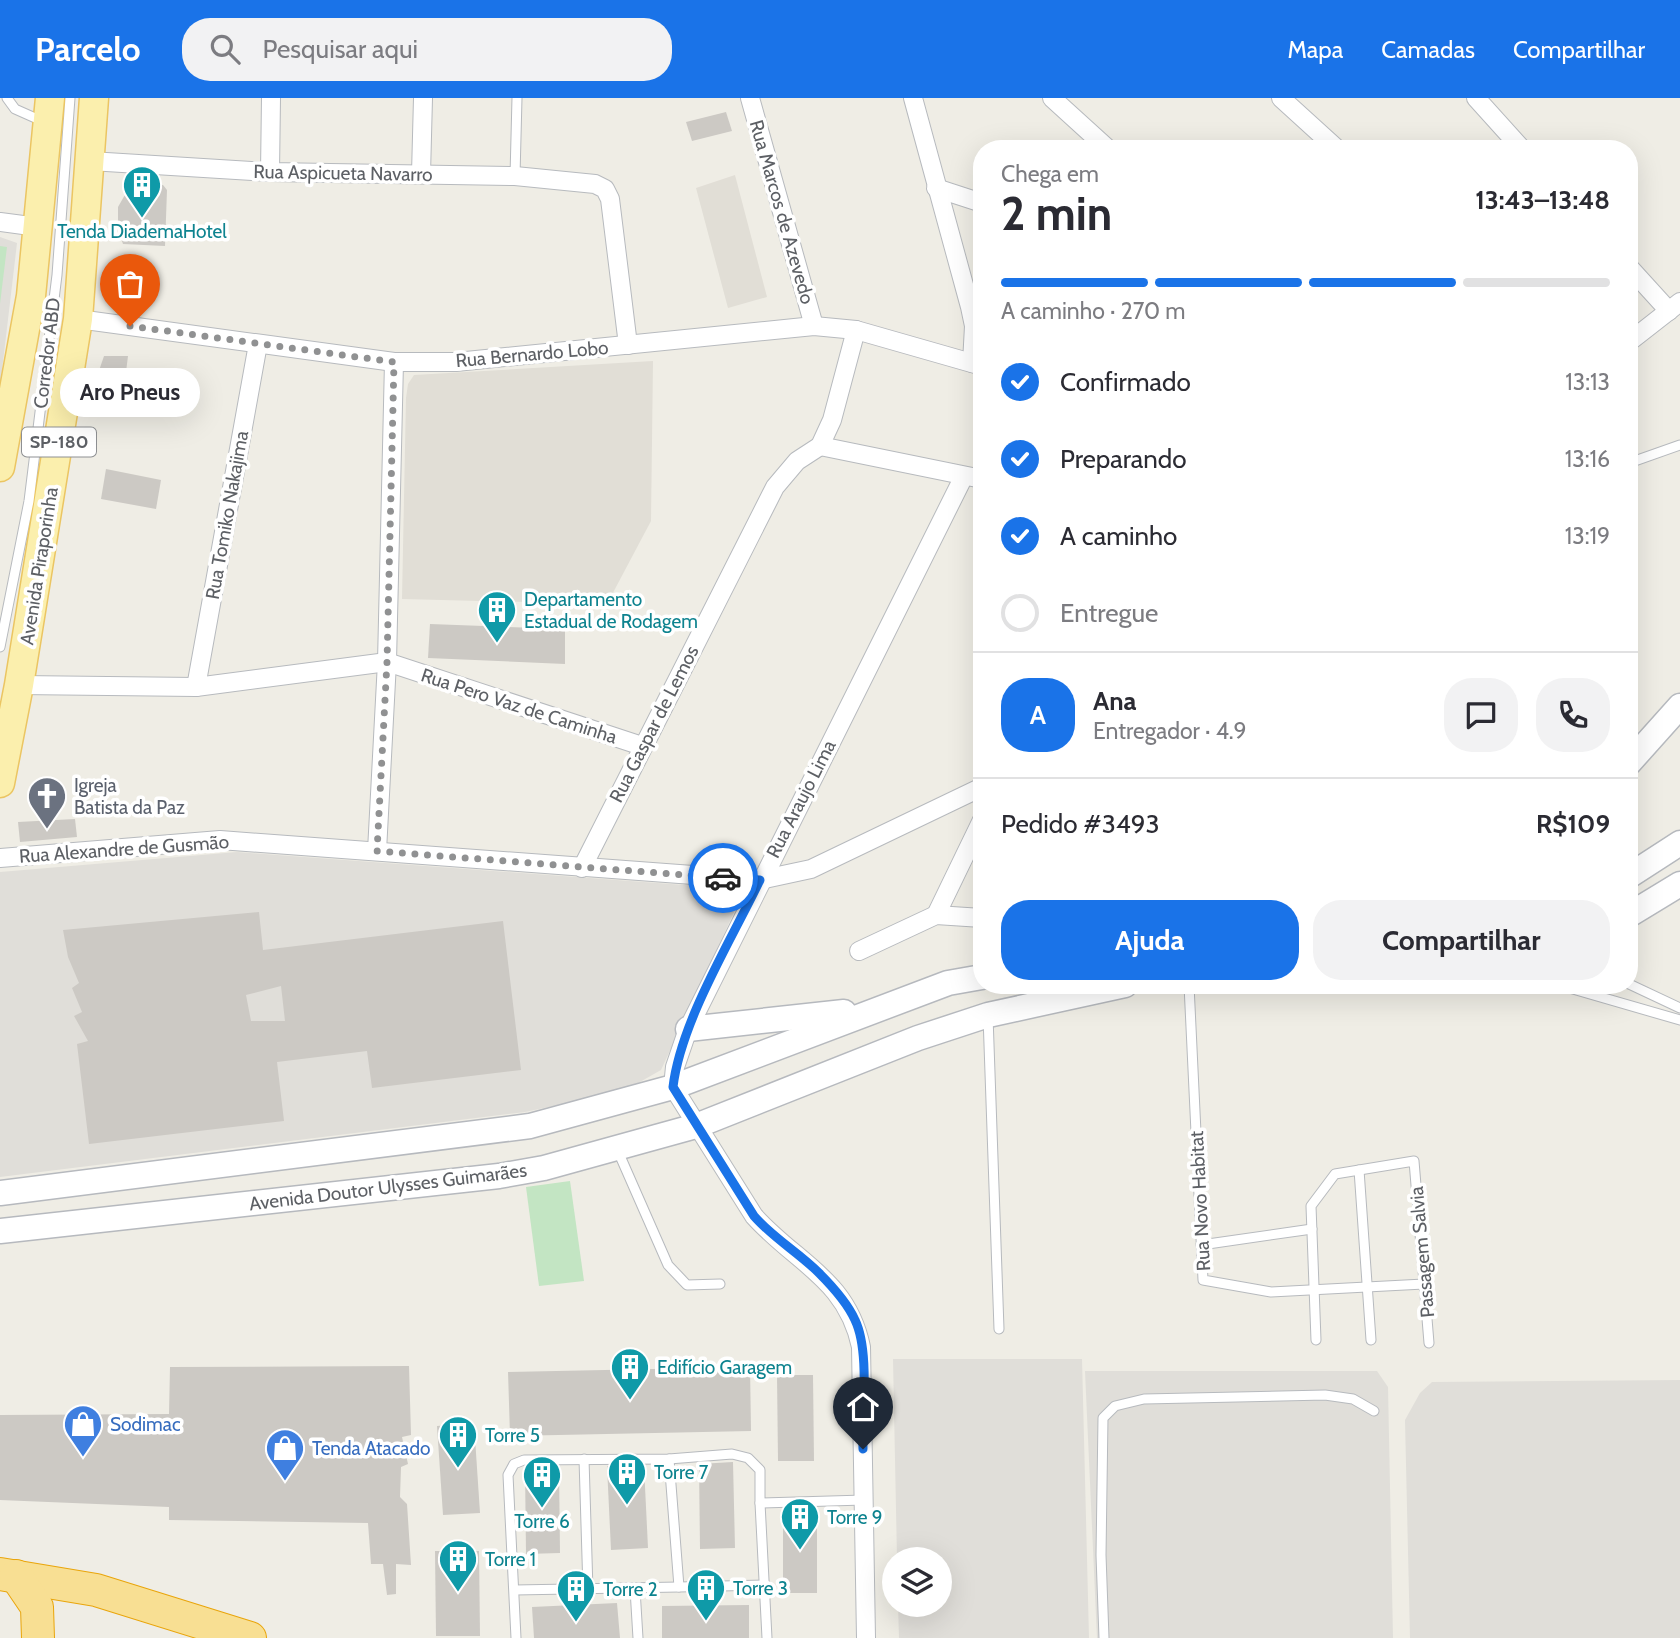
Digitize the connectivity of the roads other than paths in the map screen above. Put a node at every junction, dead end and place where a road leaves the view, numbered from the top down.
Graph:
1 (7, 98) edge
2 (70, 98) edge
3 (94, 98) edge
4 (271, 98) edge
5 (424, 98) edge
6 (517, 98) edge
7 (750, 98) edge
8 (914, 98) edge
9 (1052, 98) edge
10 (1281, 98) edge
11 (1476, 98) edge
12 (49, 111) edge
13 (1098, 140) edge
14 (1327, 140) edge
15 (1514, 140) edge
16 (90, 161) junction
17 (270, 172) junction
18 (421, 174) junction
19 (515, 176) junction
20 (936, 188) junction
21 (973, 200) edge
22 (0, 222) edge
23 (38, 227) junction
24 (1638, 275) edge
25 (1674, 307) edge
26 (79, 319) junction
27 (973, 321) edge
28 (814, 326) junction
29 (856, 330) junction
30 (1638, 335) edge
31 (258, 344) junction
32 (628, 345) junction
33 (394, 362) junction
34 (973, 364) edge
35 (1680, 445) edge
36 (820, 446) junction
37 (1638, 460) edge
38 (0, 467) edge
39 (973, 478) edge
40 (0, 648) edge
41 (387, 662) junction
42 (19, 685) junction
43 (195, 687) junction
44 (1680, 706) edge
45 (642, 746) junction
46 (1638, 753) edge
47 (0, 783) edge
48 (973, 791) edge
49 (973, 839) edge
50 (1680, 843) edge
51 (377, 851) junction
52 (0, 859) edge
53 (582, 867) junction
54 (1638, 870) edge
55 (760, 880) junction
56 (1680, 884) edge
57 (1638, 910) edge
58 (936, 915) junction
59 (973, 917) edge
60 (859, 951) dead end
61 (973, 979) edge
62 (1638, 988) edge
63 (1084, 994) edge
64 (1189, 994) edge
65 (1590, 994) edge
66 (880, 1008) junction
67 (1680, 1008) edge
68 (988, 1015) junction
69 (1680, 1020) edge
70 (688, 1029) junction
71 (673, 1087) junction
72 (696, 1126) junction
73 (617, 1148) junction
74 (1359, 1170) junction
75 (0, 1193) edge
76 (1312, 1229) junction
77 (0, 1231) edge
78 (1201, 1245) junction
79 (720, 1284) dead end
80 (1424, 1284) junction
81 (1368, 1287) junction
82 (1314, 1290) junction
83 (999, 1329) dead end
84 (1317, 1340) dead end
85 (1371, 1340) dead end
86 (1429, 1343) dead end
87 (1374, 1411) dead end
88 (584, 1459) junction
89 (669, 1459) junction
90 (864, 1500) junction
91 (760, 1503) junction
92 (5, 1573) edge
93 (765, 1585) junction
94 (679, 1587) junction
95 (635, 1589) junction
96 (514, 1590) junction
97 (588, 1590) junction
98 (38, 1638) edge
99 (250, 1638) edge
100 (516, 1638) edge
101 (638, 1638) edge
102 (767, 1638) edge
103 (866, 1638) edge
104 (1104, 1638) edge

1 - 12 lane
2 - 40 lane, Corredor ABD
3 - 16 main road, Avenida Piraporinha / SP-180
4 - 17 street
5 - 18 street
6 - 19 lane
7 - 28 street, Rua Marcos de Azevedo
8 - 20 street
9 - 13 street
10 - 14 street
11 - 15 street
12 - 23 main road, SP-180
16 - 17 street, Rua Aspicueta Navarro
16 - 26 main road, Avenida Piraporinha / SP-180
17 - 18 street, Rua Aspicueta Navarro
18 - 19 street, Rua Aspicueta Navarro
19 - 32 street, Rua Aspicueta Navarro
20 - 21 street
20 - 27 street
22 - 23 street
23 - 38 main road, SP-180
24 - 25 street
25 - 30 street
26 - 31 street, Rua Bernardo Lobo
26 - 42 main road, Avenida Piraporinha / SP-180
28 - 29 street, Rua Bernardo Lobo
28 - 32 street, Rua Bernardo Lobo
29 - 34 street, Rua Bernardo Lobo
29 - 36 street
31 - 33 street, Rua Bernardo Lobo
31 - 43 street, Rua Tomiko Nakajima
32 - 33 street, Rua Bernardo Lobo
33 - 41 street
35 - 37 lane
36 - 39 street
36 - 45 street, Rua Gaspar de Lemos
39 - 55 street, Rua Araujo Lima
41 - 43 street, Rua Pero Vaz de Caminha
41 - 45 street, Rua Pero Vaz de Caminha
41 - 51 street
42 - 43 street, Rua Pero Vaz de Caminha
42 - 47 main road, Avenida Piraporinha / SP-180
44 - 46 main road
45 - 53 street, Rua Gaspar de Lemos
48 - 55 street, Rua Alexandre de Gusmão
49 - 58 street
50 - 54 main road
51 - 52 street, Rua Alexandre de Gusmão
51 - 53 street, Rua Alexandre de Gusmão
53 - 55 street, Rua Alexandre de Gusmão
55 - 70 street, Rua Araujo Lima
56 - 57 main road
58 - 59 street
58 - 60 street
61 - 66 main road
62 - 67 lane
63 - 68 main road, Avenida Doutor Ulysses Guimarães
64 - 78 lane, Rua Novo Habitat
65 - 69 lane
66 - 70 main road
66 - 71 main road
68 - 72 main road, Avenida Doutor Ulysses Guimarães
68 - 83 lane
70 - 71 street, Rua Araujo Lima
71 - 72 street
71 - 75 main road
72 - 73 main road, Avenida Doutor Ulysses Guimarães
72 - 90 street
73 - 77 main road, Avenida Doutor Ulysses Guimarães
73 - 79 lane
74 - 76 lane
74 - 80 lane, Passagem Salvia
74 - 81 lane
76 - 78 lane
76 - 82 lane
78 - 82 lane, Rua Novo Habitat
80 - 81 lane, Rua Novo Habitat
80 - 86 lane, Passagem Salvia
81 - 82 lane, Rua Novo Habitat
81 - 85 lane
82 - 84 lane
87 - 104 lane
88 - 89 lane
88 - 96 lane
88 - 97 lane
89 - 91 lane
89 - 94 lane
90 - 91 lane
90 - 103 street
91 - 93 lane
92 - 98 highway
92 - 99 highway
93 - 94 lane
93 - 102 lane
94 - 95 lane
95 - 97 lane
95 - 101 lane
96 - 97 lane
96 - 100 lane

